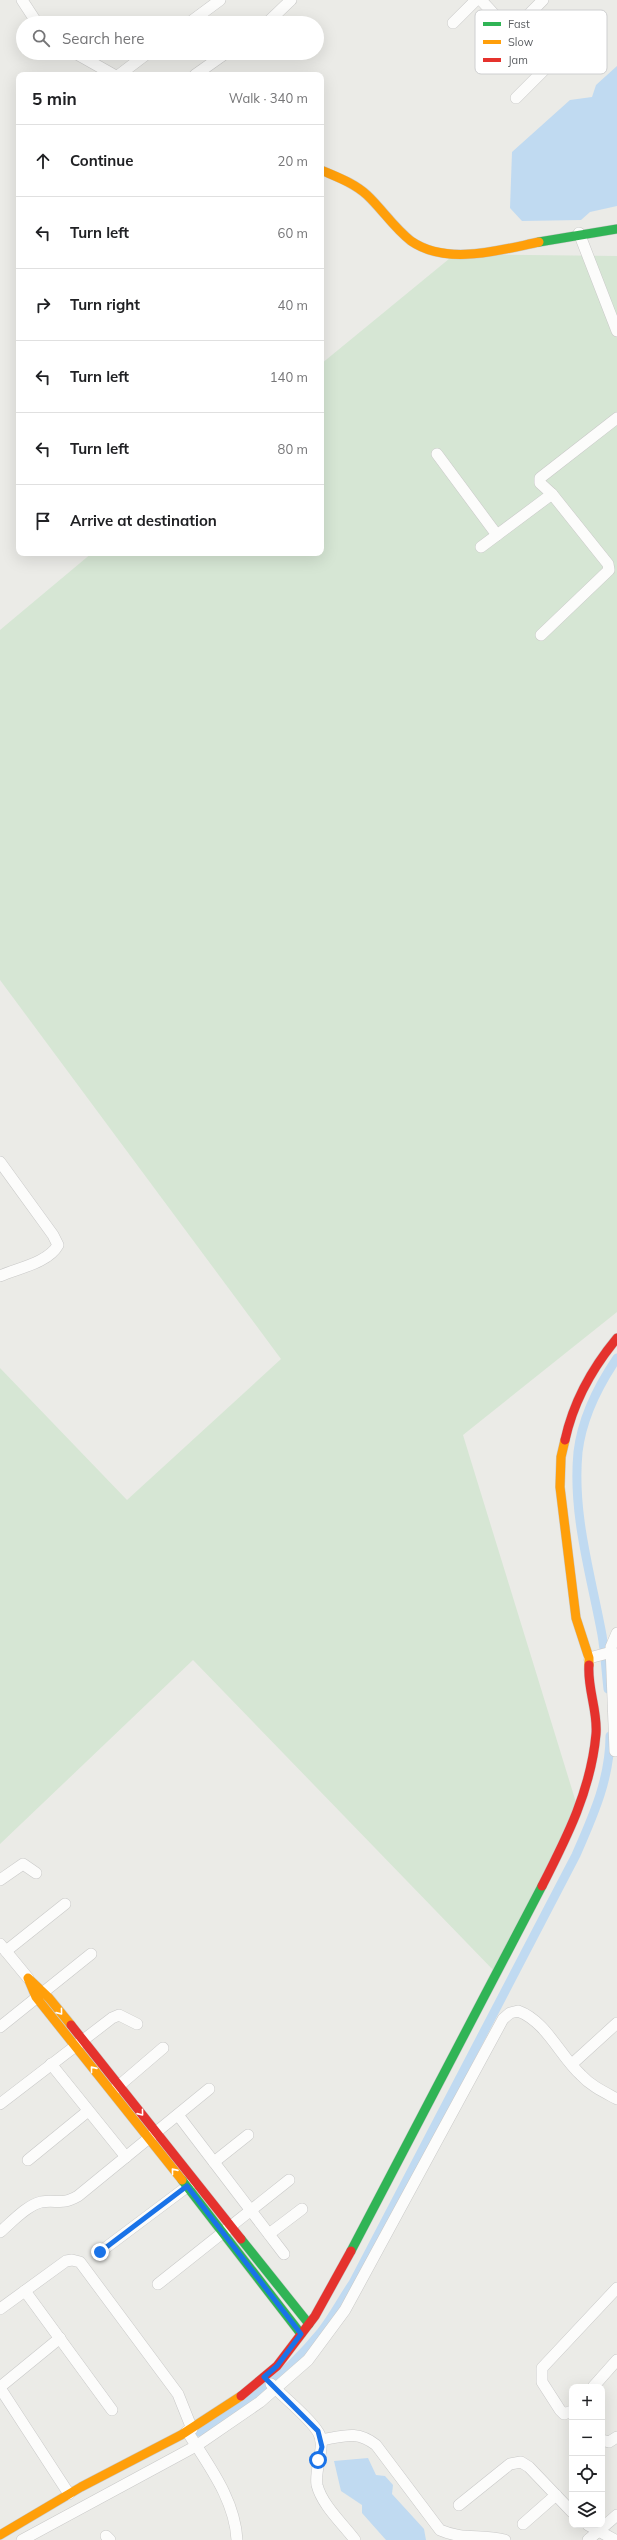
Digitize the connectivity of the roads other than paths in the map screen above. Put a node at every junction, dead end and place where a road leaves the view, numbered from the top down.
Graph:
1 (22, 0) edge
2 (220, 0) edge
3 (291, 0) edge
4 (476, 0) edge
5 (481, 0) edge
6 (543, 0) edge
7 (490, 10) edge
8 (533, 10) edge
9 (32, 16) edge
10 (198, 16) edge
11 (274, 16) edge
12 (453, 22) dead end
13 (87, 60) edge
14 (139, 60) edge
15 (216, 60) edge
16 (109, 72) edge
17 (123, 72) edge
18 (199, 72) edge
19 (540, 74) edge
20 (516, 98) dead end
21 (324, 172) edge
22 (617, 229) edge
23 (579, 233) junction
24 (617, 331) edge
25 (617, 418) edge
26 (437, 454) dead end
27 (552, 494) junction
28 (497, 535) junction
29 (482, 547) dead end
30 (541, 635) dead end
31 (0, 1162) edge
32 (0, 1276) edge
33 (617, 1338) edge
34 (617, 1633) edge
35 (605, 1655) edge
36 (616, 1739) edge
37 (615, 1751) dead end
38 (36, 1873) dead end
39 (0, 1880) edge
40 (65, 1904) dead end
41 (3, 1947) edge
42 (91, 1954) dead end
43 (28, 1978) joint
44 (40, 1994) junction
45 (617, 2023) edge
46 (137, 2024) dead end
47 (0, 2027) edge
48 (79, 2043) junction
49 (163, 2048) dead end
50 (51, 2064) junction
51 (572, 2064) junction
52 (115, 2089) junction
53 (209, 2089) dead end
54 (617, 2099) edge
55 (0, 2104) edge
56 (88, 2110) junction
57 (178, 2115) junction
58 (248, 2134) dead end
59 (152, 2135) junction
60 (126, 2157) junction
61 (28, 2160) dead end
62 (214, 2162) junction
63 (289, 2180) dead end
64 (191, 2184) junction
65 (302, 2209) dead end
66 (251, 2211) junction
67 (227, 2230) junction
68 (0, 2232) edge
69 (269, 2234) junction
70 (100, 2252) dead end
71 (284, 2254) dead end
72 (158, 2284) dead end
73 (617, 2288) edge
74 (25, 2291) junction
75 (0, 2309) edge
76 (309, 2324) junction
77 (301, 2334) junction
78 (60, 2338) junction
79 (617, 2360) edge
80 (270, 2383) junction
81 (596, 2384) edge
82 (0, 2388) edge
83 (112, 2410) dead end
84 (569, 2413) edge
85 (192, 2436) junction
86 (617, 2437) edge
87 (321, 2440) junction
88 (605, 2441) edge
89 (69, 2494) junction
90 (556, 2495) junction
91 (459, 2505) dead end
92 (569, 2509) edge
93 (617, 2515) edge
94 (523, 2524) dead end
95 (592, 2528) edge
96 (0, 2535) edge
97 (603, 2535) edge
98 (22, 2540) edge
99 (237, 2540) edge
100 (356, 2540) edge
101 (504, 2540) edge
102 (588, 2540) edge
103 (615, 2540) edge

1 - 9 street
2 - 10 street
3 - 11 street
4 - 12 street
5 - 7 street
6 - 8 street
13 - 16 street
14 - 17 street
15 - 18 street
19 - 20 street
21 - 23 street
22 - 23 street
23 - 24 street
25 - 27 street
26 - 28 street
27 - 28 street
27 - 30 street
28 - 29 street
31 - 32 street
33 - 35 street
34 - 35 street
35 - 36 street
35 - 76 street
36 - 37 street
38 - 39 street
40 - 41 street
41 - 43 street
42 - 44 street
43 - 44 street
44 - 47 street
44 - 48 street
45 - 51 street
46 - 48 street
48 - 50 street
48 - 52 street
49 - 52 street
50 - 55 street
50 - 56 street
51 - 54 street
51 - 80 street
52 - 59 street
53 - 57 street
56 - 60 street
56 - 61 street
57 - 59 street
57 - 62 street
58 - 62 street
59 - 60 street
59 - 64 street
60 - 68 street
62 - 66 street
63 - 66 street
64 - 67 street
64 - 70 street
65 - 69 street
66 - 67 street
66 - 69 street
67 - 72 street
67 - 76 street
67 - 77 street
69 - 71 street
73 - 84 street
74 - 75 street
74 - 78 street
74 - 85 street
76 - 77 street
77 - 80 street
78 - 82 street
78 - 83 street
79 - 81 street
80 - 85 street
80 - 85 street
80 - 87 street
82 - 89 street
85 - 89 street
85 - 98 street
85 - 99 street
86 - 88 street
87 - 100 street
87 - 101 street
89 - 96 street
90 - 91 street
90 - 92 street
90 - 94 street
93 - 97 street
95 - 97 street
97 - 102 street
97 - 103 street

